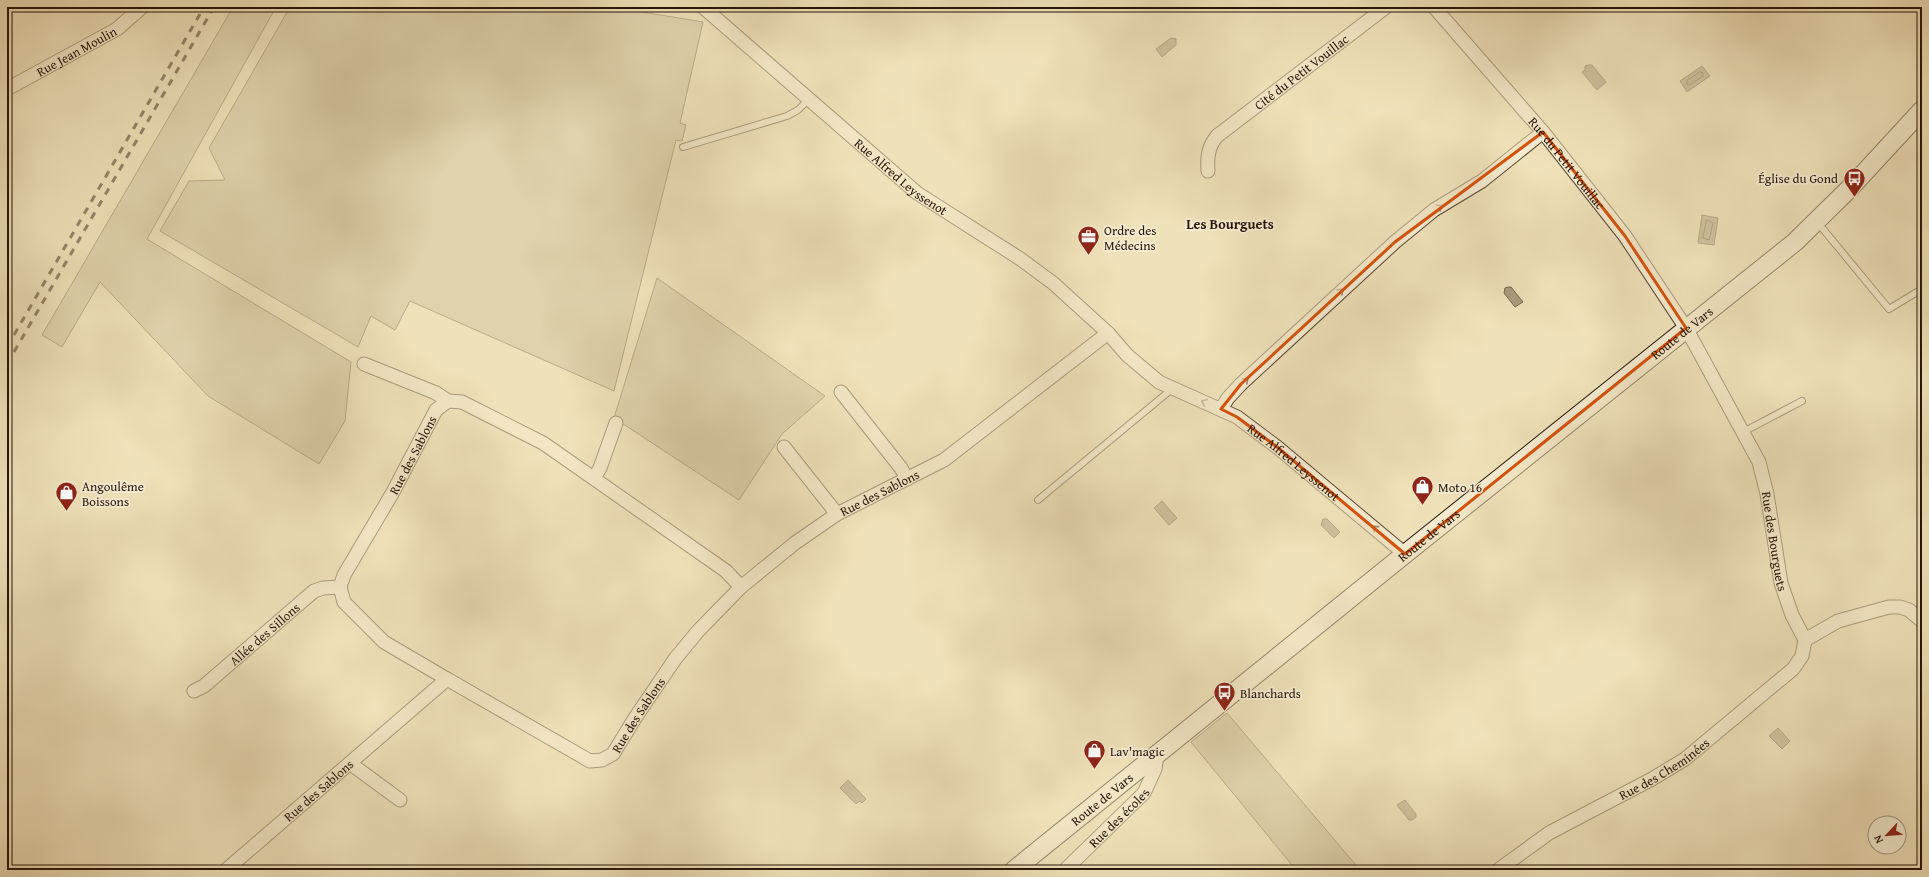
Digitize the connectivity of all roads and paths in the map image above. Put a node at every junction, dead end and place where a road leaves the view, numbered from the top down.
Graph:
1 (142, 7) edge
2 (1386, 7) edge
3 (1434, 7) edge
4 (709, 8) edge
5 (7, 89) edge
6 (808, 100) junction
7 (1922, 110) edge
8 (1543, 132) junction
9 (682, 147) dead end
10 (1208, 171) dead end
11 (1816, 221) junction
12 (1922, 289) edge
13 (1686, 328) junction
14 (1108, 333) junction
15 (364, 364) dead end
16 (1172, 389) junction
17 (841, 392) dead end
18 (448, 401) junction
19 (1802, 401) dead end
20 (1221, 409) junction
21 (616, 423) dead end
22 (1743, 432) junction
23 (784, 447) dead end
24 (594, 478) junction
25 (907, 479) junction
26 (1038, 500) dead end
27 (837, 514) junction
28 (1405, 554) junction
29 (741, 587) junction
30 (340, 588) junction
31 (1922, 620) edge
32 (1805, 640) junction
33 (447, 679) junction
34 (194, 691) dead end
35 (1157, 756) junction
36 (351, 764) junction
37 (400, 800) dead end
38 (226, 870) edge
39 (1014, 870) edge
40 (1065, 870) edge
41 (1498, 870) edge

1 - 5 street, Rue Jean Moulin
2 - 10 street, Cité du Petit Vouillac
3 - 8 street, Rue du Petit Vouillac
4 - 6 street, Rue Alfred Leyssenot
6 - 9 lane
6 - 14 street, Rue Alfred Leyssenot
7 - 11 main road, Route de Vars
8 - 13 street, Rue du Petit Vouillac
20 -> 8 street
11 - 12 lane
11 - 13 main road, Route de Vars
13 - 22 street, Rue des Bourguets
13 - 28 main road, Route de Vars
14 - 16 street, Rue Alfred Leyssenot
14 - 25 street, Rue des Sablons
15 - 18 street
20 -> 16 street, Rue Alfred Leyssenot
16 - 26 lane
17 - 25 street
18 - 24 street
18 - 30 street, Rue des Sablons
19 - 22 lane
28 -> 20 street, Rue Alfred Leyssenot
21 - 24 street
22 - 32 street, Rue des Bourguets
23 - 27 street
24 - 29 street
25 - 27 street, Rue des Sablons
27 - 29 street, Rue des Sablons
28 - 35 main road, Route de Vars
29 - 33 street, Rue des Sablons
30 - 33 street, Rue des Sablons
30 - 34 street, Allée des Sillons
31 - 32 street
32 - 41 street, Rue des Cheminées
33 - 36 street, Rue des Sablons
35 - 39 main road, Route de Vars
35 - 40 street, Rue des écoles
36 - 37 street
36 - 38 street, Rue des Sablons

